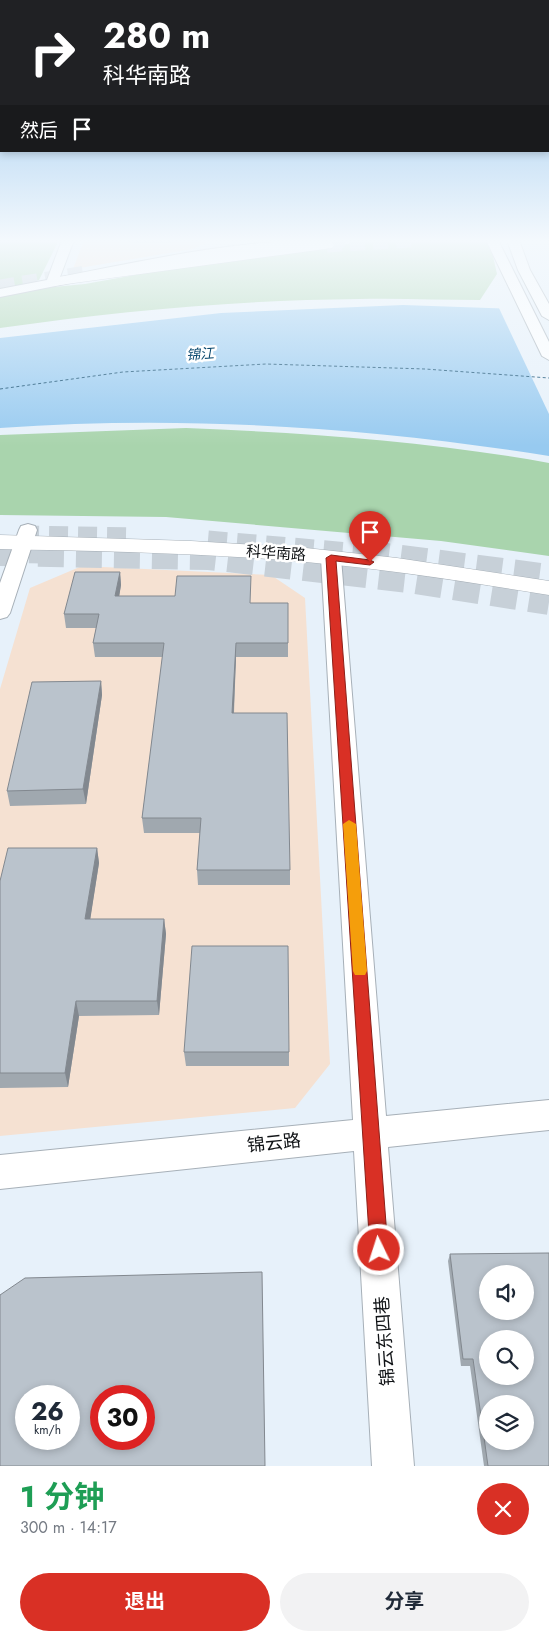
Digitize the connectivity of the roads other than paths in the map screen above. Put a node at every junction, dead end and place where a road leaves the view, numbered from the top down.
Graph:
1 (525, 308) edge
2 (549, 356) edge
3 (0, 530) edge
4 (25, 536) junction
5 (0, 542) edge
6 (331, 558) junction
7 (549, 572) edge
8 (549, 588) edge
9 (0, 613) edge
10 (549, 1115) edge
11 (371, 1133) junction
12 (0, 1172) edge
13 (394, 1466) edge

1 - 2 street
3 - 4 main road, 科华南路
4 - 5 main road, 科华南路
4 - 6 main road, 科华南路
4 - 7 main road, 科华南路
4 - 9 street
6 - 8 main road, 科华南路
6 - 11 street, 锦云东四巷
10 - 11 street, 锦云路
11 - 12 street, 锦云路
11 - 13 street, 锦云东四巷

